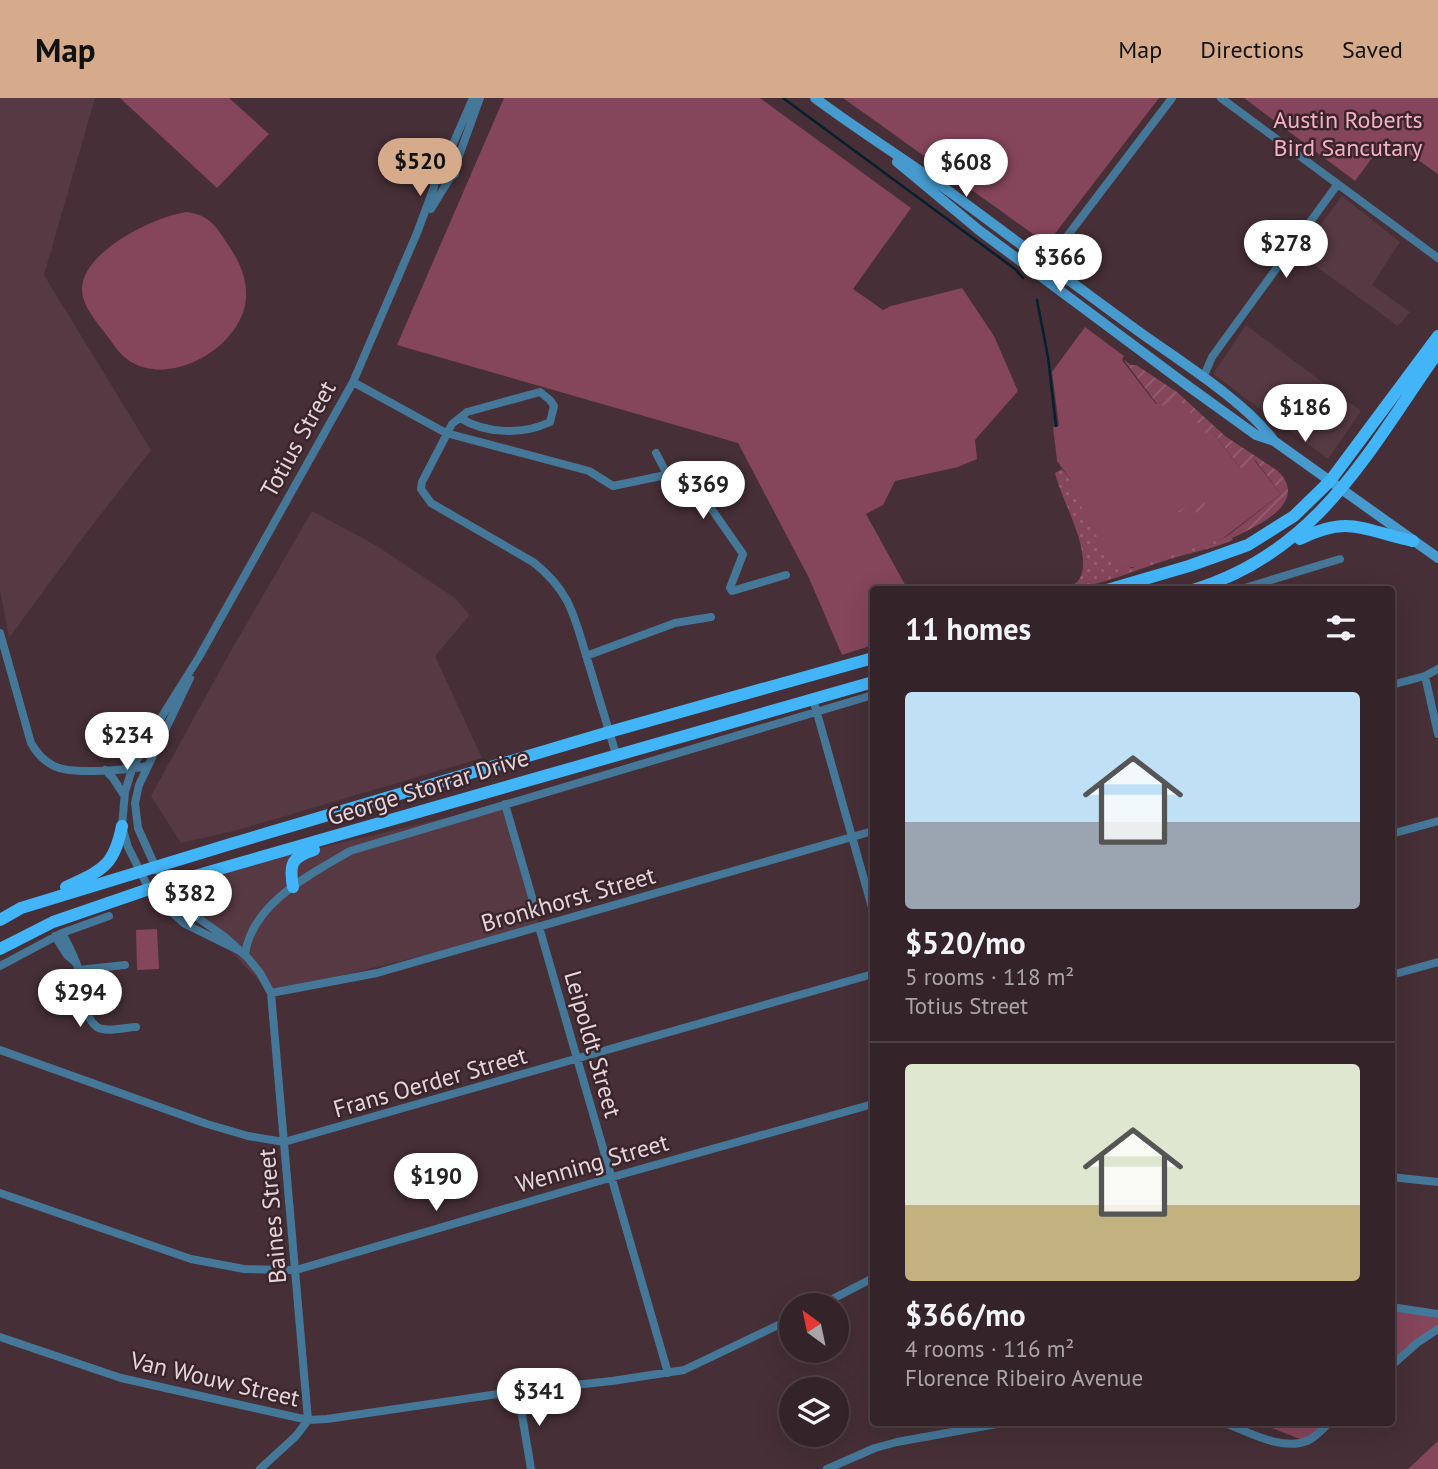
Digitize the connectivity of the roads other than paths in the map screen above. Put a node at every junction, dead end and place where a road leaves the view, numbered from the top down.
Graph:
1 (472, 98) edge
2 (480, 98) edge
3 (814, 98) edge
4 (1172, 98) edge
5 (1221, 98) edge
6 (442, 158) junction
7 (456, 164) junction
8 (436, 172) junction
9 (450, 178) junction
10 (1337, 185) junction
11 (417, 233) junction
12 (1438, 258) edge
13 (1042, 268) junction
14 (1109, 310) junction
15 (1438, 336) edge
16 (1125, 339) junction
17 (1438, 352) edge
18 (1212, 357) junction
19 (1190, 369) junction
20 (1203, 378) junction
21 (353, 382) junction
22 (460, 418) junction
23 (446, 433) junction
24 (1274, 441) junction
25 (656, 453) dead end
26 (730, 473) dead end
27 (667, 474) junction
28 (1330, 481) junction
29 (1342, 489) junction
30 (699, 491) junction
31 (1413, 541) junction
32 (1279, 549) junction
33 (1438, 558) edge
34 (1340, 559) dead end
35 (786, 575) dead end
36 (1121, 586) edge
37 (1204, 586) edge
38 (1251, 586) edge
39 (712, 617) dead end
40 (0, 633) edge
41 (586, 656) junction
42 (199, 657) junction
43 (870, 659) edge
44 (1438, 668) edge
45 (821, 674) junction
46 (1425, 676) junction
47 (870, 683) edge
48 (1395, 684) edge
49 (870, 696) edge
50 (721, 701) junction
51 (814, 705) junction
52 (609, 732) junction
53 (1438, 734) edge
54 (616, 754) junction
55 (147, 766) junction
56 (132, 769) junction
57 (104, 770) junction
58 (139, 785) junction
59 (124, 795) junction
60 (505, 804) junction
61 (1438, 821) edge
62 (122, 825) junction
63 (355, 831) junction
64 (870, 832) edge
65 (1395, 833) edge
66 (852, 838) junction
67 (155, 866) junction
68 (140, 871) junction
69 (205, 873) junction
70 (166, 884) junction
71 (293, 887) junction
72 (149, 888) junction
73 (870, 901) edge
74 (21, 908) junction
75 (536, 911) dead end
76 (194, 915) junction
77 (109, 916) dead end
78 (0, 920) edge
79 (539, 927) junction
80 (59, 934) junction
81 (0, 949) edge
82 (243, 953) junction
83 (1438, 962) edge
84 (125, 965) dead end
85 (0, 966) edge
86 (77, 966) junction
87 (1395, 974) edge
88 (870, 975) edge
89 (271, 993) junction
90 (136, 1027) dead end
91 (0, 1050) edge
92 (577, 1060) junction
93 (870, 1105) edge
94 (284, 1142) junction
95 (1395, 1177) edge
96 (612, 1178) junction
97 (1438, 1182) edge
98 (0, 1193) edge
99 (296, 1270) junction
100 (870, 1280) edge
101 (844, 1293) edge
102 (1395, 1308) edge
103 (1438, 1314) edge
104 (779, 1325) edge
105 (1438, 1329) edge
106 (0, 1337) edge
107 (1395, 1362) edge
108 (668, 1373) junction
109 (519, 1391) junction
110 (308, 1420) junction
111 (985, 1426) edge
112 (1234, 1426) edge
113 (1326, 1426) edge
114 (260, 1469) edge
115 (531, 1469) edge
116 (827, 1469) edge

1 - 6 street, Totius Street
2 - 7 street
3 - 13 main road
4 - 13 street
5 - 10 street
6 - 7 street
6 - 8 street, Totius Street
7 - 9 street
8 - 9 street
8 - 11 street, Totius Street
9 - 11 street, Totius Street
10 - 12 street
10 - 18 street
11 - 21 street, Totius Street
13 - 14 main road
13 - 16 main road
14 - 16 main road
14 - 19 main road
15 - 28 main road
16 - 24 main road
17 - 29 main road
18 - 19 street
18 - 20 street
19 - 20 main road
20 - 24 main road
21 - 23 street
21 - 42 street, Totius Street
22 - 22 street
22 - 23 street
23 - 27 street
23 - 41 street
24 - 28 main road
25 - 27 street
26 - 30 street
27 - 30 street
28 - 29 main road
28 - 36 main road
29 - 31 main road
29 - 32 main road
30 - 35 street
31 - 32 main road
31 - 33 main road
32 - 37 main road
34 - 38 street
39 - 41 street
40 - 57 street
41 - 52 street
42 - 55 street, Totius Street
42 - 56 street, Totius Street
43 - 45 main road, George Storrar Drive
44 - 46 street
45 - 50 main road, George Storrar Drive
45 - 51 main road
46 - 48 street
46 - 53 street
47 - 51 main road, George Storrar Drive
49 - 51 street, George Storrar Drive
50 - 51 main road
50 - 52 main road, George Storrar Drive
51 - 54 main road, George Storrar Drive
51 - 60 street, George Storrar Drive
51 - 66 street
52 - 54 street
52 - 67 main road, George Storrar Drive
54 - 63 main road, George Storrar Drive
55 - 56 street
55 - 58 street, Totius Street
56 - 57 street
56 - 58 street
56 - 59 street, Totius Street
57 - 59 street
58 - 67 street, Totius Street
59 - 62 street, Totius Street
60 - 71 street, George Storrar Drive
60 - 75 street
61 - 65 street
62 - 68 street, Totius Street
62 - 74 main road
63 - 69 main road, George Storrar Drive
63 - 71 main road
64 - 66 street, Bronkhorst Street
66 - 73 street
66 - 79 street, Bronkhorst Street
67 - 68 main road, George Storrar Drive
67 - 70 street, Totius Street
68 - 72 street, Totius Street
68 - 74 main road, George Storrar Drive
69 - 70 main road, George Storrar Drive
69 - 76 main road
70 - 72 main road, George Storrar Drive
70 - 76 street, Baines Street
71 - 82 street, George Storrar Drive
72 - 81 main road, George Storrar Drive
72 - 82 street, Baines Street
74 - 78 main road, George Storrar Drive
76 - 82 street, Baines Street
77 - 80 street
79 - 89 street, Bronkhorst Street
79 - 92 street, Leipoldt Street
80 - 85 street
80 - 86 street
82 - 89 street, Baines Street
83 - 87 street
84 - 86 street
86 - 90 street
88 - 92 street, Frans Oerder Street
89 - 94 street, Baines Street
91 - 94 street, Frans Oerder Street
92 - 94 street, Frans Oerder Street
92 - 96 street, Leipoldt Street
93 - 96 street, Wenning Street
94 - 99 street, Baines Street
95 - 97 street
96 - 99 street, Wenning Street
96 - 108 street, Leipoldt Street
98 - 99 street, Wenning Street
99 - 110 street, Baines Street
100 - 101 street
102 - 103 street
104 - 108 street, Van Wouw Street
105 - 107 street
106 - 110 street, Van Wouw Street
108 - 109 street, Van Wouw Street
109 - 110 street, Van Wouw Street
109 - 115 street
110 - 114 street
111 - 116 street
112 - 113 street

